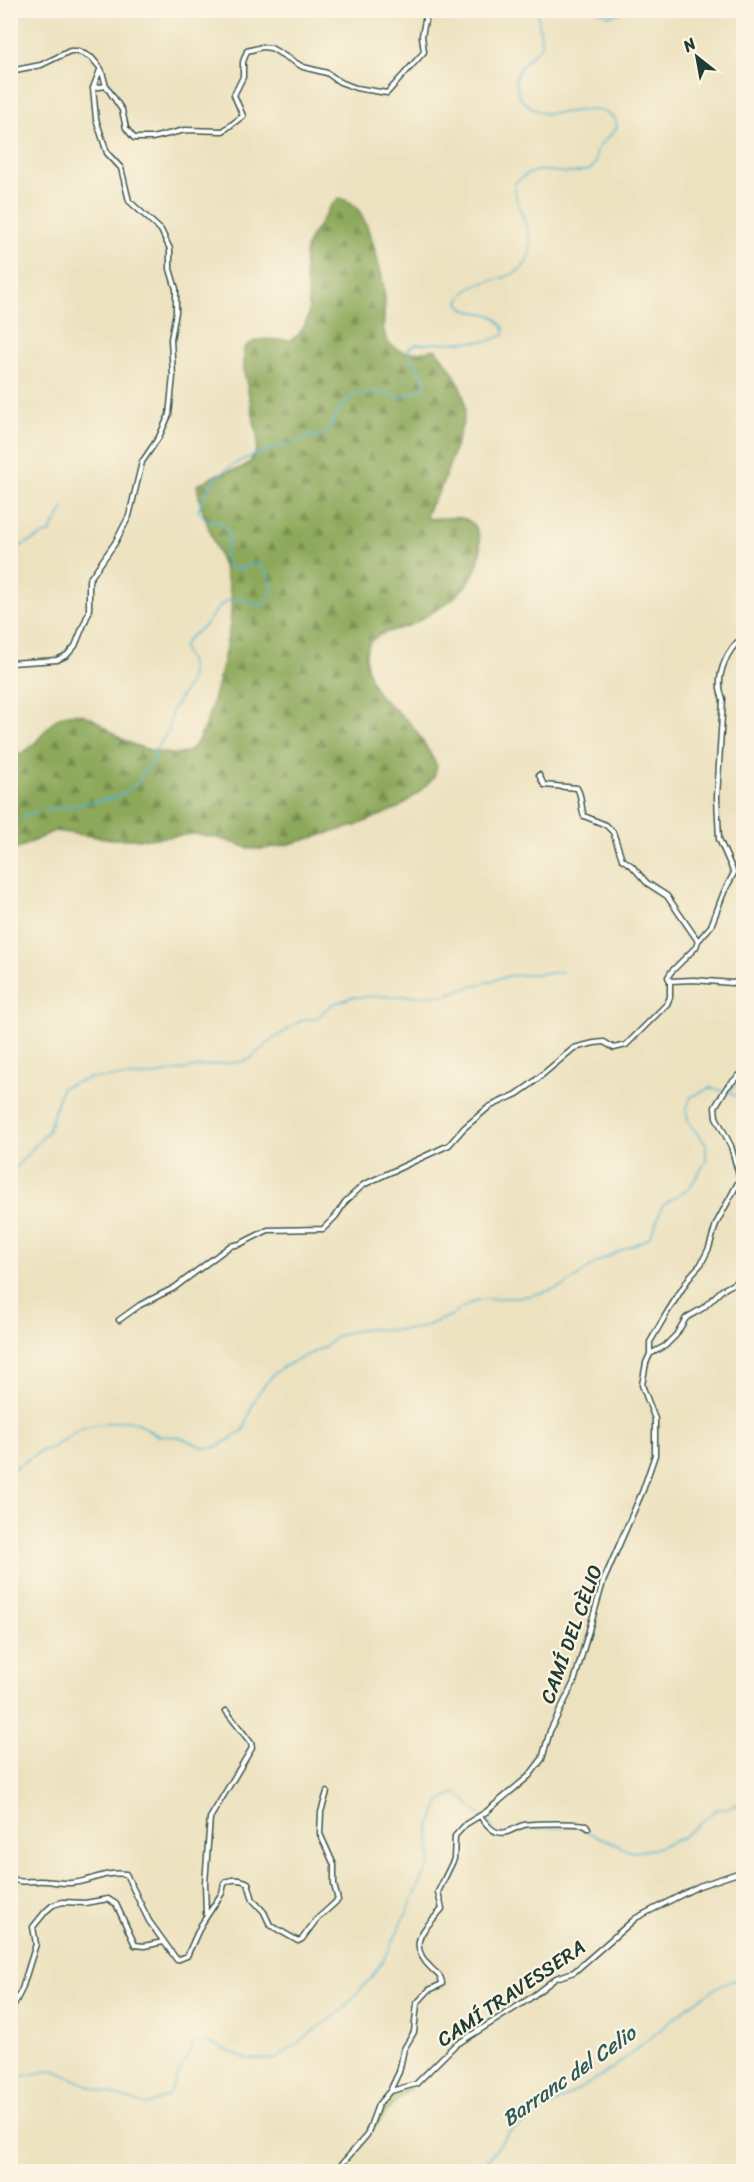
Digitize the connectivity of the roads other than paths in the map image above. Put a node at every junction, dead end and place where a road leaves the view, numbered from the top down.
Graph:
1 (428, 10) edge
2 (101, 69) junction
3 (10, 71) edge
4 (106, 86) junction
5 (93, 88) junction
6 (744, 637) edge
7 (10, 663) edge
8 (539, 775) dead end
9 (699, 941) junction
10 (670, 981) junction
11 (744, 981) edge
12 (744, 1071) edge
13 (744, 1278) edge
14 (119, 1320) dead end
15 (650, 1354) junction
16 (226, 1711) dead end
17 (327, 1792) dead end
18 (480, 1816) junction
19 (588, 1828) dead end
20 (744, 1871) edge
21 (10, 1877) edge
22 (207, 1914) junction
23 (163, 1942) junction
24 (10, 2013) edge
25 (10, 2070) edge
26 (12, 2081) edge
27 (390, 2091) junction
28 (10, 2092) edge
29 (335, 2172) edge

1 - 4 street
2 - 3 street
2 - 4 street
2 - 5 street
4 - 5 street
5 - 7 street
6 - 9 street
8 - 9 street
9 - 10 street
10 - 11 street
10 - 14 street
12 - 15 street, CAMÍ DEL CÈLIO
13 - 15 street
15 - 18 street, CAMÍ DEL CÈLIO
16 - 22 street
17 - 22 street
18 - 19 street
18 - 27 street, CAMÍ DEL CÈLIO
20 - 27 street, CAMÍ TRAVESSERA
21 - 23 street
22 - 23 street
23 - 24 street
25 - 26 street
26 - 28 street
27 - 29 street, CAMÍ DEL CÈLIO

